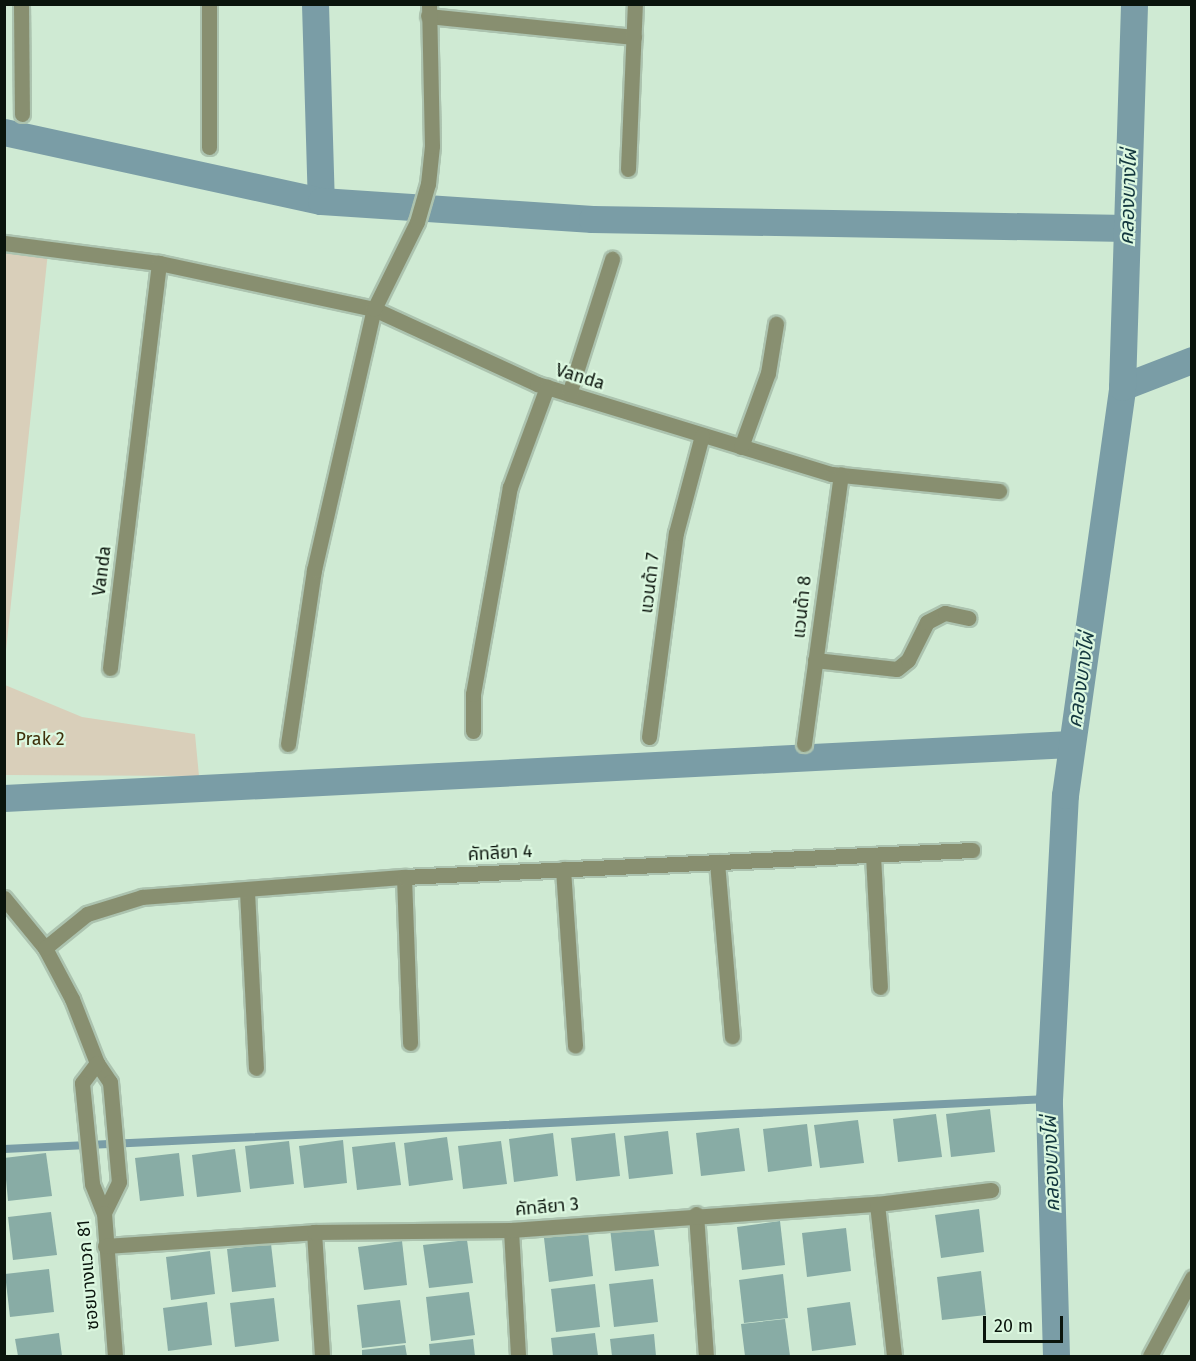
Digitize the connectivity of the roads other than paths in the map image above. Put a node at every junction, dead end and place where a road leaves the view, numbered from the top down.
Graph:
1 (21, 4) edge
2 (209, 4) edge
3 (635, 4) edge
4 (428, 10) edge
5 (634, 37) junction
6 (22, 114) dead end
7 (209, 147) dead end
8 (628, 169) dead end
9 (4, 243) edge
10 (612, 259) dead end
11 (159, 264) junction
12 (374, 309) junction
13 (776, 324) dead end
14 (547, 387) junction
15 (568, 394) junction
16 (702, 435) junction
17 (741, 447) junction
18 (841, 475) junction
19 (999, 491) dead end
20 (968, 618) dead end
21 (815, 660) junction
22 (110, 668) dead end
23 (473, 731) dead end
24 (649, 737) dead end
25 (288, 744) dead end
26 (804, 744) dead end
27 (972, 850) dead end
28 (873, 855) junction
29 (717, 862) junction
30 (563, 869) junction
31 (404, 877) junction
32 (247, 891) junction
33 (4, 898) edge
34 (45, 948) junction
35 (880, 987) dead end
36 (732, 1035) dead end
37 (410, 1042) dead end
38 (575, 1046) dead end
39 (97, 1064) junction
40 (256, 1068) dead end
41 (991, 1190) dead end
42 (877, 1204) junction
43 (104, 1214) junction
44 (696, 1214) junction
45 (511, 1230) junction
46 (314, 1232) junction
47 (105, 1246) junction
48 (1191, 1278) edge
49 (115, 1356) edge
50 (322, 1356) edge
51 (518, 1356) edge
52 (706, 1356) edge
53 (894, 1356) edge
54 (1150, 1356) edge

1 - 6 street
2 - 7 street
3 - 5 street
4 - 5 street
4 - 12 street
5 - 8 street
9 - 11 street, Vanda
10 - 15 street
11 - 12 street, Vanda
11 - 22 street, Vanda
12 - 14 street, Vanda
12 - 25 street
13 - 17 street
14 - 15 street, Vanda
14 - 23 street
15 - 16 street, Vanda
16 - 17 street, Vanda
16 - 24 street, แวนด้า 7
17 - 18 street, Vanda
18 - 19 street, Vanda
18 - 21 street, แวนด้า 8
20 - 21 street
21 - 26 street, แวนด้า 8
27 - 28 street, คัทลียา 4
28 - 29 street, คัทลียา 4
28 - 35 street
29 - 30 street, คัทลียา 4
29 - 36 street
30 - 31 street, คัทลียา 4
30 - 38 street
31 - 32 street, คัทลียา 4
31 - 37 street
32 - 34 street, คัทลียา 4
32 - 40 street
33 - 34 street
34 - 39 street
39 - 43 street, ซอยบางแวก 81
39 - 43 street
41 - 42 street, คัทลียา 3
42 - 44 street, คัทลียา 3
42 - 53 street
43 - 47 street, ซอยบางแวก 81
44 - 45 street, คัทลียา 3
44 - 52 street
45 - 46 street, คัทลียา 3
45 - 51 street
46 - 47 street, คัทลียา 3
46 - 50 street
47 - 49 street, ซอยบางแวก 81
48 - 54 street

